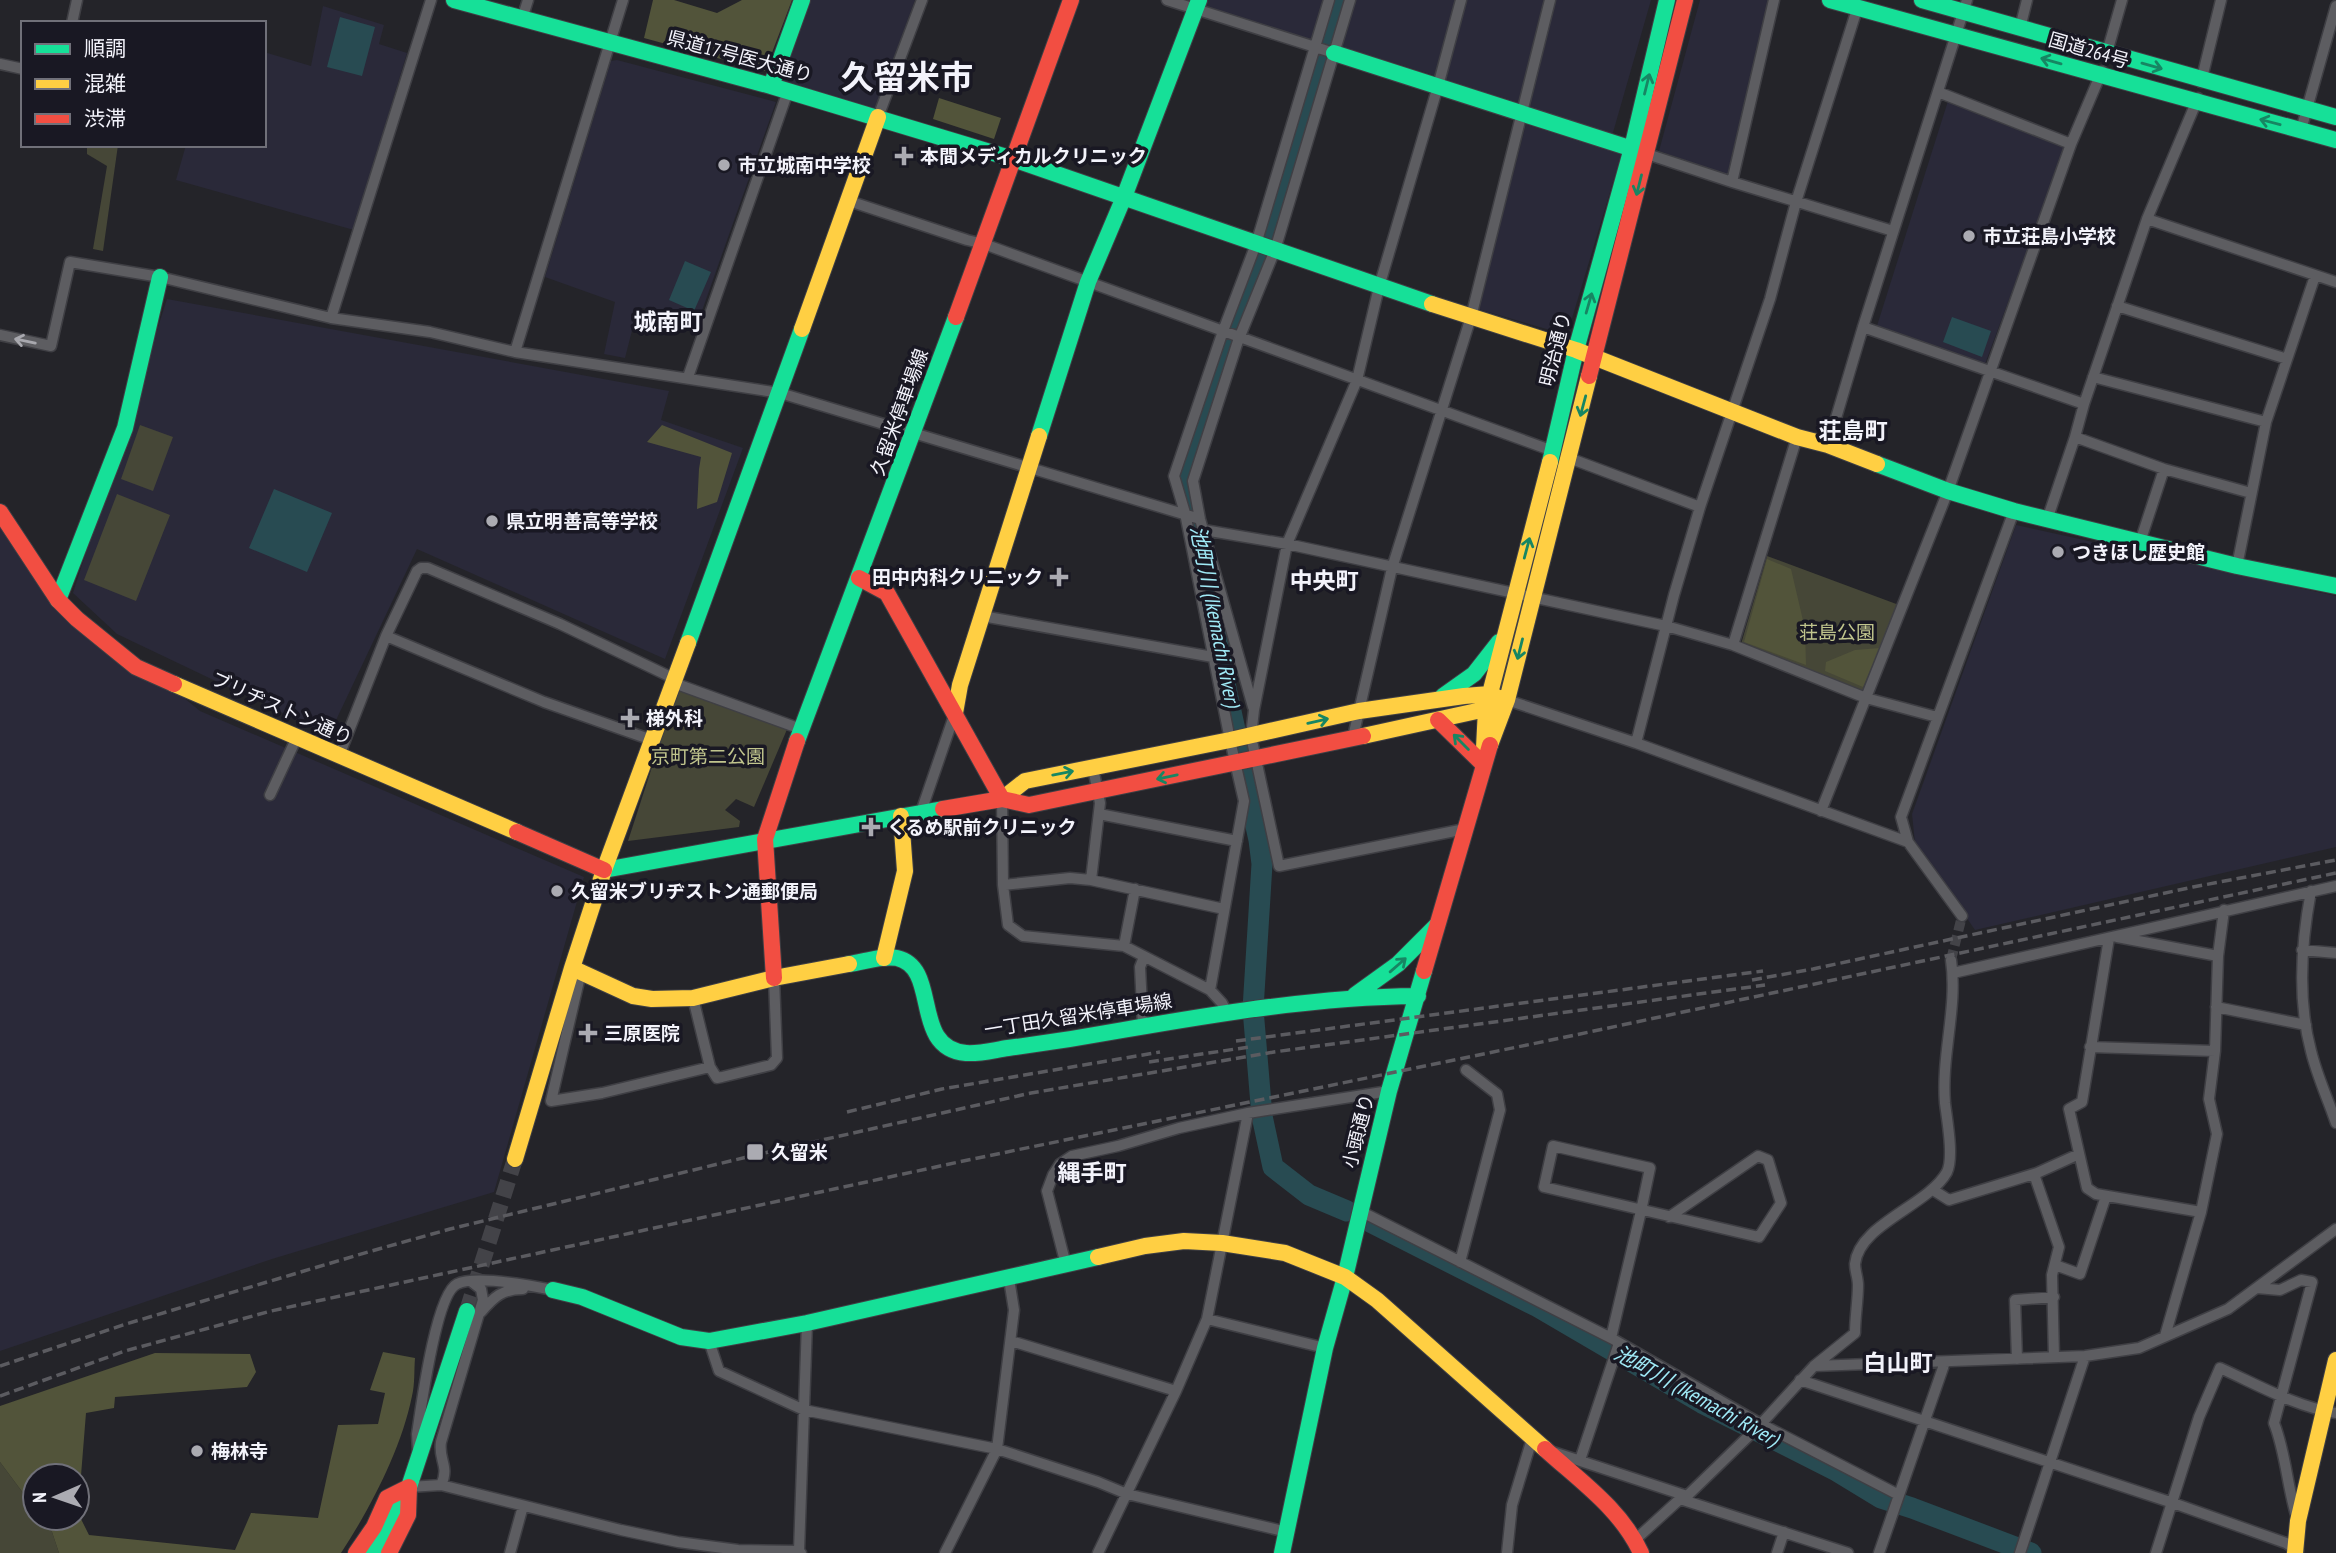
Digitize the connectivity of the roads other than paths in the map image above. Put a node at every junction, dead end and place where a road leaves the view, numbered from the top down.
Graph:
1 (77, 0) edge
2 (431, 0) edge
3 (454, 0) edge
4 (528, 0) edge
5 (623, 0) edge
6 (802, 0) edge
7 (922, 0) edge
8 (1072, 0) edge
9 (1167, 0) edge
10 (1329, 0) edge
11 (1350, 0) edge
12 (1461, 0) edge
13 (1550, 0) edge
14 (1667, 0) edge
15 (1685, 0) edge
16 (1774, 0) edge
17 (1830, 0) edge
18 (1922, 0) edge
19 (2027, 0) edge
20 (2122, 0) edge
21 (2221, 0) edge
22 (1859, 4) edge
23 (1197, 5) edge
24 (1965, 6) edge
25 (2336, 6) edge
26 (522, 19) junction
27 (72, 21) edge
28 (2020, 28) junction
29 (1957, 34) junction
30 (610, 42) junction
31 (1316, 47) junction
32 (1334, 53) junction
33 (2107, 53) junction
34 (0, 64) edge
35 (21, 69) edge
36 (2101, 75) junction
37 (2202, 80) junction
38 (771, 86) junction
39 (1438, 86) junction
40 (788, 91) junction
41 (1938, 92) junction
42 (2196, 103) junction
43 (2307, 109) junction
44 (1522, 113) junction
45 (878, 117) junction
46 (2336, 117) edge
47 (2301, 130) junction
48 (2336, 140) edge
49 (2071, 144) junction
50 (1640, 151) junction
51 (1013, 159) junction
52 (1732, 182) junction
53 (1124, 197) junction
54 (849, 201) junction
55 (1796, 202) junction
56 (2147, 219) junction
57 (1893, 231) junction
58 (984, 244) junction
59 (1256, 244) junction
60 (1275, 250) junction
61 (2315, 276) junction
62 (160, 277) junction
63 (1088, 282) junction
64 (2336, 282) edge
65 (1379, 287) junction
66 (2117, 306) junction
67 (1471, 317) junction
68 (331, 318) junction
69 (1863, 327) junction
70 (1223, 331) junction
71 (0, 335) edge
72 (1240, 336) junction
73 (1576, 350) junction
74 (515, 352) junction
75 (1595, 357) junction
76 (2287, 359) junction
77 (1989, 371) junction
78 (688, 377) junction
79 (2093, 377) junction
80 (1357, 380) junction
81 (780, 393) junction
82 (2084, 404) junction
83 (1442, 410) junction
84 (1732, 410) junction
85 (2266, 422) junction
86 (914, 431) junction
87 (1797, 437) junction
88 (2075, 437) junction
89 (1828, 444) junction
90 (1552, 451) junction
91 (1569, 458) junction
92 (1030, 469) junction
93 (2164, 469) junction
94 (1948, 491) junction
95 (2251, 493) junction
96 (1700, 507) junction
97 (2014, 511) junction
98 (0, 512) edge
99 (1185, 513) junction
100 (2047, 520) junction
101 (1202, 524) junction
102 (2140, 542) junction
103 (1287, 544) junction
104 (2237, 566) junction
105 (1392, 568) junction
106 (859, 578) junction
107 (2336, 586) edge
108 (1515, 593) junction
109 (1533, 596) junction
110 (58, 600) junction
111 (982, 616) junction
112 (1666, 626) junction
113 (1506, 631) junction
114 (386, 636) junction
115 (1733, 645) junction
116 (1213, 657) junction
117 (674, 681) junction
118 (1866, 698) junction
119 (1434, 700) junction
120 (1507, 700) junction
121 (1488, 702) junction
122 (1254, 710) junction
123 (1359, 711) junction
124 (955, 713) junction
125 (1937, 717) junction
126 (1438, 720) junction
127 (802, 729) junction
128 (1251, 736) junction
129 (297, 737) junction
130 (1353, 737) junction
131 (652, 740) junction
132 (1230, 740) junction
133 (1636, 743) junction
134 (340, 756) junction
135 (1255, 758) junction
136 (1234, 763) junction
137 (1483, 764) junction
138 (1093, 768) junction
139 (1098, 791) junction
140 (270, 795) dead end
141 (1002, 799) junction
142 (1821, 811) junction
143 (921, 813) junction
144 (1099, 814) junction
145 (901, 816) junction
146 (1465, 828) junction
147 (765, 839) junction
148 (1237, 841) junction
149 (1908, 842) junction
150 (604, 870) junction
151 (1091, 880) junction
152 (1003, 885) junction
153 (2336, 886) edge
154 (1135, 889) junction
155 (2311, 891) junction
156 (1224, 909) junction
157 (2224, 911) junction
158 (1962, 916) dead end
159 (1438, 924) junction
160 (2111, 937) junction
161 (1124, 946) junction
162 (2302, 950) junction
163 (2336, 953) edge
164 (2218, 956) junction
165 (1144, 957) junction
166 (884, 958) junction
167 (1951, 960) tunnel mouth
168 (577, 970) junction
169 (1952, 973) junction
170 (774, 978) junction
171 (1210, 990) junction
172 (1418, 996) junction
173 (693, 998) junction
174 (1349, 998) junction
175 (2216, 1007) junction
176 (1231, 1013) junction
177 (2306, 1025) junction
178 (1143, 1027) junction
179 (2090, 1047) junction
180 (2215, 1051) junction
181 (710, 1068) junction
182 (1466, 1070) dead end
183 (1390, 1091) junction
184 (1248, 1113) junction
185 (2335, 1117) edge
186 (2080, 1154) junction
187 (515, 1159) tunnel mouth
188 (2034, 1174) junction
189 (1933, 1190) junction
190 (2106, 1196) junction
191 (1641, 1210) junction
192 (1360, 1211) junction
193 (2201, 1212) junction
194 (1669, 1217) junction
195 (2336, 1229) edge
196 (1222, 1243) junction
197 (1461, 1262) junction
198 (1066, 1265) junction
199 (2055, 1265) junction
200 (1345, 1276) junction
201 (1009, 1279) junction
202 (472, 1282) junction
203 (2257, 1288) junction
204 (553, 1290) junction
205 (2054, 1297) junction
206 (472, 1314) junction
207 (1207, 1319) junction
208 (807, 1323) junction
209 (2165, 1336) junction
210 (709, 1341) junction
211 (1011, 1341) junction
212 (1615, 1341) junction
213 (1325, 1348) junction
214 (2085, 1356) junction
215 (2054, 1357) junction
216 (2017, 1359) junction
217 (2336, 1360) edge
218 (1945, 1362) junction
219 (1814, 1367) junction
220 (1800, 1380) junction
221 (1176, 1391) junction
222 (2281, 1395) junction
223 (804, 1410) junction
224 (2330, 1412) edge
225 (1924, 1420) junction
226 (1761, 1424) junction
227 (1538, 1444) junction
228 (997, 1449) junction
229 (1580, 1460) junction
230 (418, 1461) junction
231 (2050, 1462) junction
232 (440, 1485) junction
233 (409, 1487) junction
234 (1127, 1494) junction
235 (1899, 1495) junction
236 (1684, 1497) junction
237 (2173, 1503) junction
238 (523, 1506) junction
239 (2298, 1521) junction
240 (1287, 1532) junction
241 (1784, 1532) junction
242 (1639, 1549) edge
243 (800, 1552) edge
244 (2297, 1552) edge
245 (356, 1553) edge
246 (373, 1553) edge
247 (389, 1553) edge
248 (510, 1553) edge
249 (945, 1553) edge
250 (1098, 1553) edge
251 (1282, 1553) edge
252 (1507, 1553) edge
253 (1777, 1553) edge
254 (1849, 1553) edge
255 (1879, 1553) edge
256 (2020, 1553) edge
257 (2156, 1553) edge

1 - 27 street
2 - 68 street
3 - 26 main road, 県道17号医大通り
4 - 26 street
5 - 30 street
6 - 38 main road
7 - 45 street
8 - 51 main road, 久留米停車場線
9 - 23 street
10 - 31 street
11 - 32 street
12 - 39 street
13 - 44 street
50 -> 14 main road, 明治通り
15 - 50 main road, 明治通り
16 - 52 street
17 - 22 main road, 国道264号
18 - 24 main road, 国道264号
19 - 28 street
20 - 33 street
21 - 37 street
22 - 29 main road, 国道264号
22 - 55 street
23 - 31 street
23 - 53 main road
24 - 28 main road, 国道264号
24 - 29 street
25 - 43 street
26 - 30 main road, 県道17号医大通り
28 - 33 main road, 国道264号
36 -> 29 main road, 国道264号
29 - 41 street
30 - 38 main road, 県道17号医大通り
30 - 74 street
31 - 32 street
31 - 59 street
32 - 39 main road
32 - 60 street
33 - 36 street
33 -> 37 main road, 国道264号
34 - 35 street
36 - 42 main road, 国道264号
36 - 49 street
37 - 42 street
37 - 43 main road, 国道264号
38 - 40 main road, 県道17号医大通り
39 - 44 main road
39 - 65 street
40 - 45 main road, 県道17号医大通り
40 - 78 street
41 - 49 street
41 - 57 street
47 -> 42 main road, 国道264号
42 - 56 street
43 - 46 main road, 国道264号
43 - 47 street
44 - 50 main road
44 - 67 street
45 - 51 main road, 県道17号医大通り
45 - 54 main road
47 - 48 main road, 国道264号
49 - 77 street
50 - 52 street
73 -> 50 main road, 明治通り
50 -> 75 main road, 明治通り
51 - 53 main road, 県道17号医大通り
51 - 58 main road, 久留米停車場線
52 - 55 street
53 - 59 main road, 県道17号医大通り
53 - 63 main road
54 - 58 street
54 - 81 main road
55 - 57 street
55 - 84 street
56 - 61 street
56 - 66 street
57 - 69 street
58 - 63 street
58 - 86 main road, 久留米停車場線
59 - 60 main road, 県道17号医大通り
59 - 70 street
60 - 65 main road, 県道17号医大通り
60 - 72 street
61 - 64 street
61 - 76 street
62 - 68 street
62 -> 71 street
62 - 110 main road
63 - 70 street
63 - 92 main road
65 - 67 main road, 県道17号医大通り
65 - 80 street
66 - 76 street
66 - 79 street
67 - 73 main road, 県道17号医大通り
67 - 83 street
68 - 74 street
69 - 77 street
69 - 89 street
70 - 72 street
70 - 99 street
72 - 80 street
72 - 101 street
73 - 75 main road, 県道17号医大通り
73 - 90 main road, 明治通り
74 - 78 street
75 - 84 main road, 県道17号医大通り
75 -> 91 main road, 明治通り
76 - 85 street
77 - 82 street
77 - 94 street
78 - 81 street
79 - 82 street
79 - 85 street
80 - 83 street
80 - 103 street
81 - 86 street
81 - 117 main road
82 - 88 street
83 - 90 street
83 - 105 street
84 - 87 main road, 県道17号医大通り
84 - 96 street
85 - 95 street
86 - 92 street
86 - 106 main road, 久留米停車場線
87 - 89 main road, 県道17号医大通り
87 - 115 street
88 - 93 street
88 - 100 street
89 - 94 main road, 県道17号医大通り
108 -> 90 main road, 明治通り
91 - 96 street
91 - 109 main road, 明治通り
92 - 99 street
92 - 111 main road
93 - 95 street
93 - 102 street
94 - 97 main road, 県道17号医大通り
94 - 118 street
95 - 104 street
96 - 112 street
97 - 100 main road, 県道17号医大通り
97 - 125 street
98 - 110 main road, ブリヂストン通り
99 - 101 street
99 - 116 street
100 - 102 main road, 県道17号医大通り
101 - 103 street
101 - 122 street
102 - 104 main road, 県道17号医大通り
103 - 105 street
103 - 122 street
104 - 107 main road, 県道17号医大通り
105 - 108 street
105 - 123 street
106 - 124 main road
106 - 127 main road, 久留米停車場線
108 - 109 street
108 - 113 main road, 明治通り
109 - 112 street
109 -> 120 main road, 明治通り
110 - 129 main road, ブリヂストン通り
111 - 116 street
111 - 124 main road
112 - 115 street
112 - 133 street
113 - 119 main road
113 - 121 main road, 明治通り
114 - 117 street
114 - 131 street
114 - 134 street
115 - 118 street
116 - 132 street
117 - 127 street
117 - 131 main road
118 - 125 street
118 - 142 street
119 - 121 main road
119 - 123 main road
120 - 121 main road
120 - 133 street
120 - 137 main road
121 - 126 main road
121 - 137 main road
122 - 128 street
128 -> 123 main road
123 - 130 street
124 - 141 main road
124 - 143 street
125 - 149 street
126 - 130 main road
137 -> 126 main road
127 - 147 main road, 久留米停車場線
128 - 132 main road
128 - 135 street
129 - 134 main road, ブリヂストン通り
129 - 140 street
130 - 135 main road
131 - 150 main road
132 - 136 street
132 - 138 main road
133 - 142 street
134 - 150 main road, ブリヂストン通り
135 - 136 main road
135 - 146 street
136 -> 139 main road
136 - 148 street
137 - 146 main road
138 - 139 street
141 -> 138 main road
139 - 141 main road
139 - 144 street
141 - 143 main road
141 - 152 street
142 - 149 street
143 - 145 main road
144 - 148 street
144 - 151 street
145 - 147 main road
145 - 166 main road
146 - 159 main road
147 - 150 main road
147 - 170 main road
148 - 156 street
149 - 158 street
150 - 168 main road
151 - 152 street
151 - 154 street
152 - 161 street
153 - 155 street
154 - 156 street
154 - 161 street
155 - 157 street
155 - 162 street
156 - 171 street
157 - 160 street
157 - 164 street
159 - 172 main road
174 -> 159 main road
160 - 164 street
160 - 169 street
160 - 179 street
161 - 165 street
162 - 163 street
162 - 177 street
164 - 175 street
165 - 171 street
165 - 178 street
166 - 170 main road
166 - 178 main road, 一丁田久留米停車場線
167 - 169 street
168 - 173 main road
168 - 181 street
168 - 187 main road
169 - 189 street
170 - 173 main road
170 - 181 street
171 - 176 street
172 - 174 main road, 一丁田久留米停車場線
172 - 183 main road, 小頭通り
173 - 181 street
174 - 176 main road, 一丁田久留米停車場線
175 - 177 street
175 - 180 street
176 - 178 main road, 一丁田久留米停車場線
177 - 185 street
179 - 180 street
179 - 186 street
180 - 193 street
182 - 197 street
183 - 184 street
183 - 192 main road, 小頭通り
184 - 196 street
184 - 198 street
186 - 188 street
186 - 190 street
188 - 189 street
188 - 199 street
189 - 219 street
190 - 193 street
190 - 199 street
191 - 191 street
191 - 194 street
191 - 212 street
192 - 197 street
192 - 200 main road, 小頭通り
193 - 209 street
194 - 194 street
195 - 203 street
196 - 198 main road
196 - 200 main road
196 - 207 street
197 - 212 street
198 - 201 main road
199 - 205 street
200 - 213 main road, 小頭通り
200 - 227 main road
201 - 208 main road
201 - 211 street
202 - 204 street
202 - 206 street
202 - 230 street
203 - 209 street
203 - 222 street
204 - 206 street
204 - 210 main road
205 - 215 street
205 - 216 street
206 - 230 main road
206 - 232 street
207 - 213 street
207 - 221 street
208 - 210 main road
208 - 223 street
209 - 214 street
210 - 223 street
211 - 221 street
211 - 228 street
212 - 226 street
212 - 229 street
213 - 240 main road, 小頭通り
214 - 215 street
214 - 231 street
215 - 216 street
216 - 218 street
217 - 224 main road
218 - 219 street
218 - 225 street
219 - 220 street
220 - 225 street
220 - 226 street
221 - 234 street
222 - 224 street
222 - 237 street
222 - 239 street
223 - 228 street
223 - 243 street
224 - 239 main road
225 - 231 street
225 - 235 street
226 - 235 street
226 - 236 street
227 - 229 street
227 - 242 main road
227 - 252 street
228 - 234 street
228 - 249 street
229 - 236 street
230 - 233 main road
231 - 237 street
231 - 256 street
232 - 233 street
232 - 238 street
233 - 245 main road
233 - 246 main road
233 - 247 main road
234 - 240 street
234 - 250 street
235 - 255 street
236 - 241 street
236 - 242 street
237 - 244 street
237 - 257 street
238 - 243 street
238 - 248 street
239 - 244 main road
240 - 251 main road, 小頭通り
241 - 253 street
241 - 254 street

